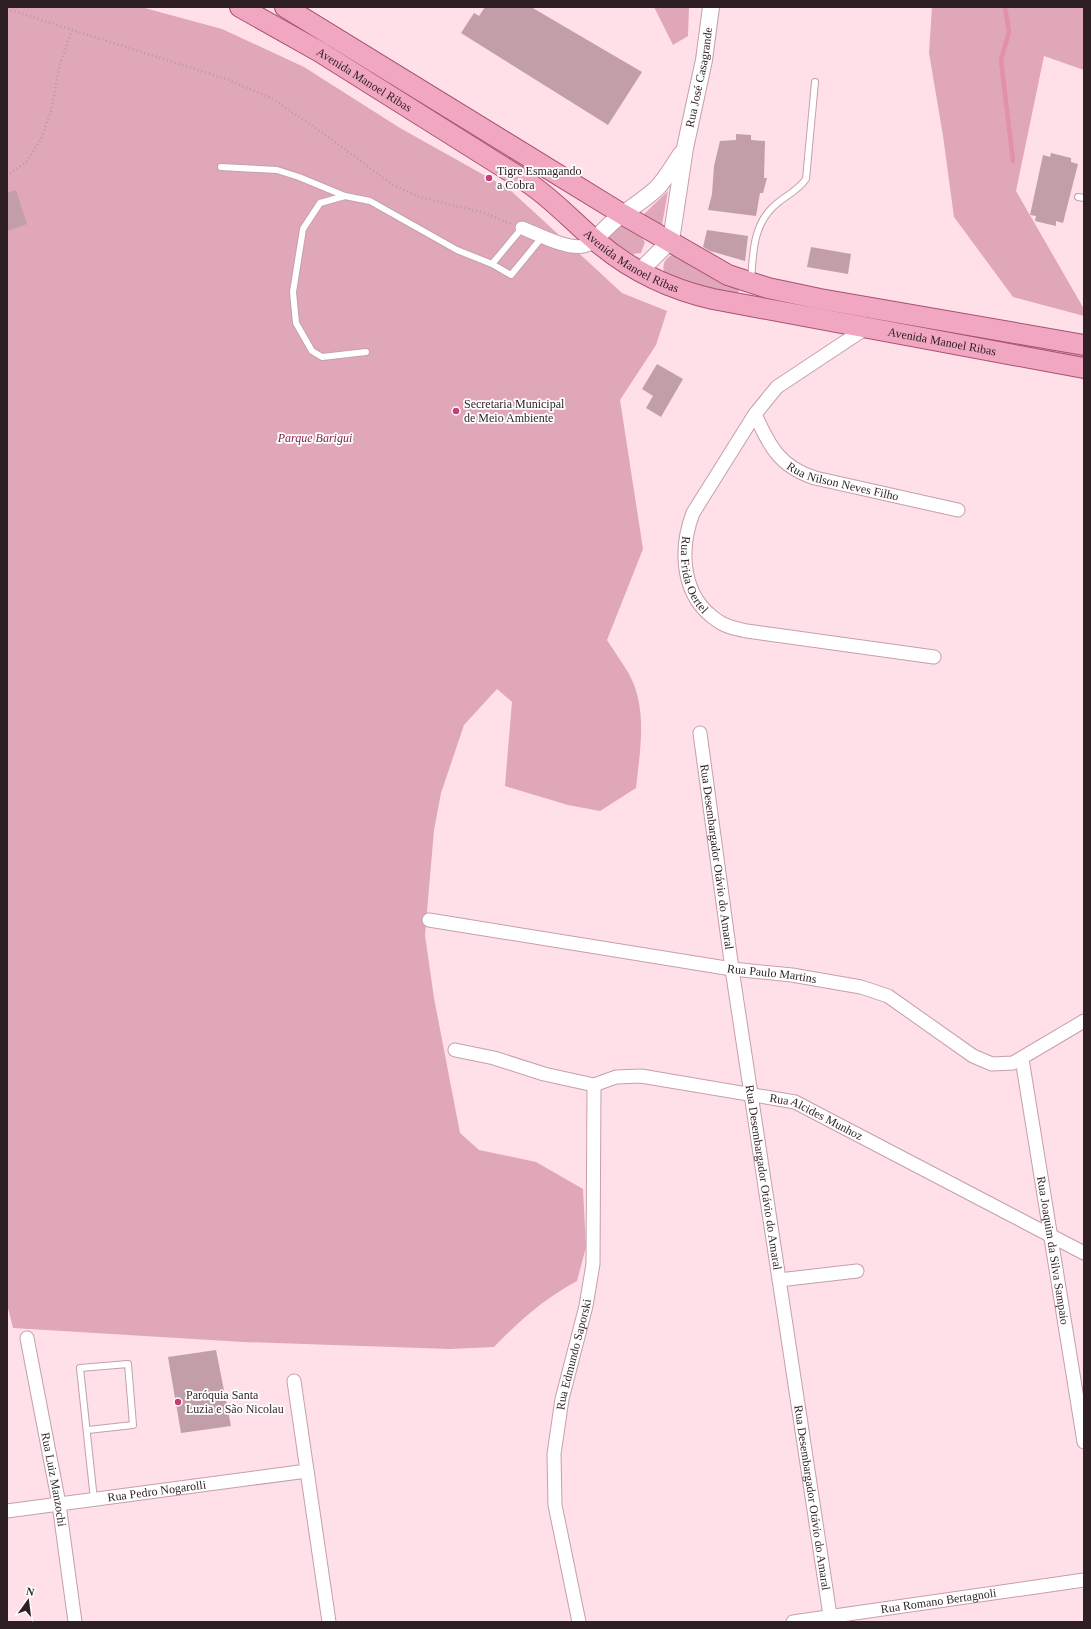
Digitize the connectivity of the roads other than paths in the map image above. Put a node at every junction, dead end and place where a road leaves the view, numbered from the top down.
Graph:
1 (240, 7) edge
2 (285, 7) edge
3 (711, 7) edge
4 (815, 82) dead end
5 (685, 148) junction
6 (221, 167) dead end
7 (345, 196) junction
8 (622, 214) junction
9 (522, 228) joint
10 (543, 236) junction
11 (596, 241) junction
12 (669, 242) junction
13 (492, 264) junction
14 (640, 272) junction
15 (751, 283) junction
16 (820, 299) junction
17 (777, 311) junction
18 (905, 314) junction
19 (866, 328) junction
20 (1084, 345) edge
21 (366, 352) dead end
22 (1084, 368) edge
23 (755, 414) junction
24 (958, 510) dead end
25 (934, 657) dead end
26 (700, 733) dead end
27 (429, 920) dead end
28 (732, 969) junction
29 (1084, 1021) edge
30 (455, 1050) dead end
31 (1022, 1059) junction
32 (594, 1085) junction
33 (751, 1094) junction
34 (1051, 1235) junction
35 (1084, 1253) edge
36 (857, 1271) dead end
37 (779, 1280) junction
38 (27, 1338) dead end
39 (294, 1381) dead end
40 (88, 1430) junction
41 (1084, 1442) edge
42 (307, 1471) junction
43 (94, 1500) junction
44 (59, 1504) junction
45 (7, 1511) edge
46 (1084, 1580) edge
47 (830, 1619) edge
48 (75, 1622) edge
49 (329, 1622) edge
50 (579, 1622) edge
51 (793, 1622) edge

1 - 11 main road, Avenida Manoel Ribas
2 - 8 main road, Avenida Manoel Ribas
3 - 5 street, Rua José Casagrande
4 - 15 lane
5 - 8 street, Rua José Casagrande
5 - 12 street, Rua José Casagrande
6 - 7 lane
7 - 13 lane
7 - 21 lane
8 - 11 street, Rua José Casagrande
8 - 12 main road, Avenida Manoel Ribas
9 - 10 street
9 - 13 lane
10 - 11 street
10 - 13 lane
11 - 14 main road, Avenida Manoel Ribas
12 - 14 street
12 - 15 main road, Avenida Manoel Ribas
14 - 17 main road, Avenida Manoel Ribas
15 - 16 main road, Avenida Manoel Ribas
16 - 17 main road
16 - 18 main road, Avenida Manoel Ribas
17 - 19 main road, Avenida Manoel Ribas
18 - 19 main road
18 - 20 main road, Avenida Manoel Ribas
19 - 22 main road, Avenida Manoel Ribas
19 - 23 street, Rua Frida Oertel
23 - 24 street, Rua Nilson Neves Filho
23 - 25 street, Rua Frida Oertel
26 - 28 street, Rua Desembargador Otávio do Amaral
27 - 28 street, Rua Paulo Martins
28 - 31 street, Rua Paulo Martins
28 - 33 street, Rua Desembargador Otávio do Amaral
29 - 31 street, Rua Paulo Martins
30 - 32 street
31 - 34 street, Rua Joaquim da Silva Sampaio
32 - 33 street, Rua Alcides Munhoz
32 - 50 street, Rua Edmundo Saporski
33 - 34 street, Rua Alcides Munhoz
33 - 37 street, Rua Desembargador Otávio do Amaral
34 - 35 street, Rua Alcides Munhoz
34 - 41 street, Rua Joaquim da Silva Sampaio
36 - 37 street
37 - 47 street, Rua Desembargador Otávio do Amaral
38 - 44 street, Rua Luiz Manzochi
39 - 42 street
40 - 40 lane
40 - 43 lane
42 - 43 street, Rua Pedro Nogarolli
42 - 49 street
43 - 44 street, Rua Pedro Nogarolli
44 - 45 street, Rua Pedro Nogarolli
44 - 48 street, Rua Luiz Manzochi
46 - 47 street, Rua Romano Bertagnoli
47 - 51 street, Rua Romano Bertagnoli

